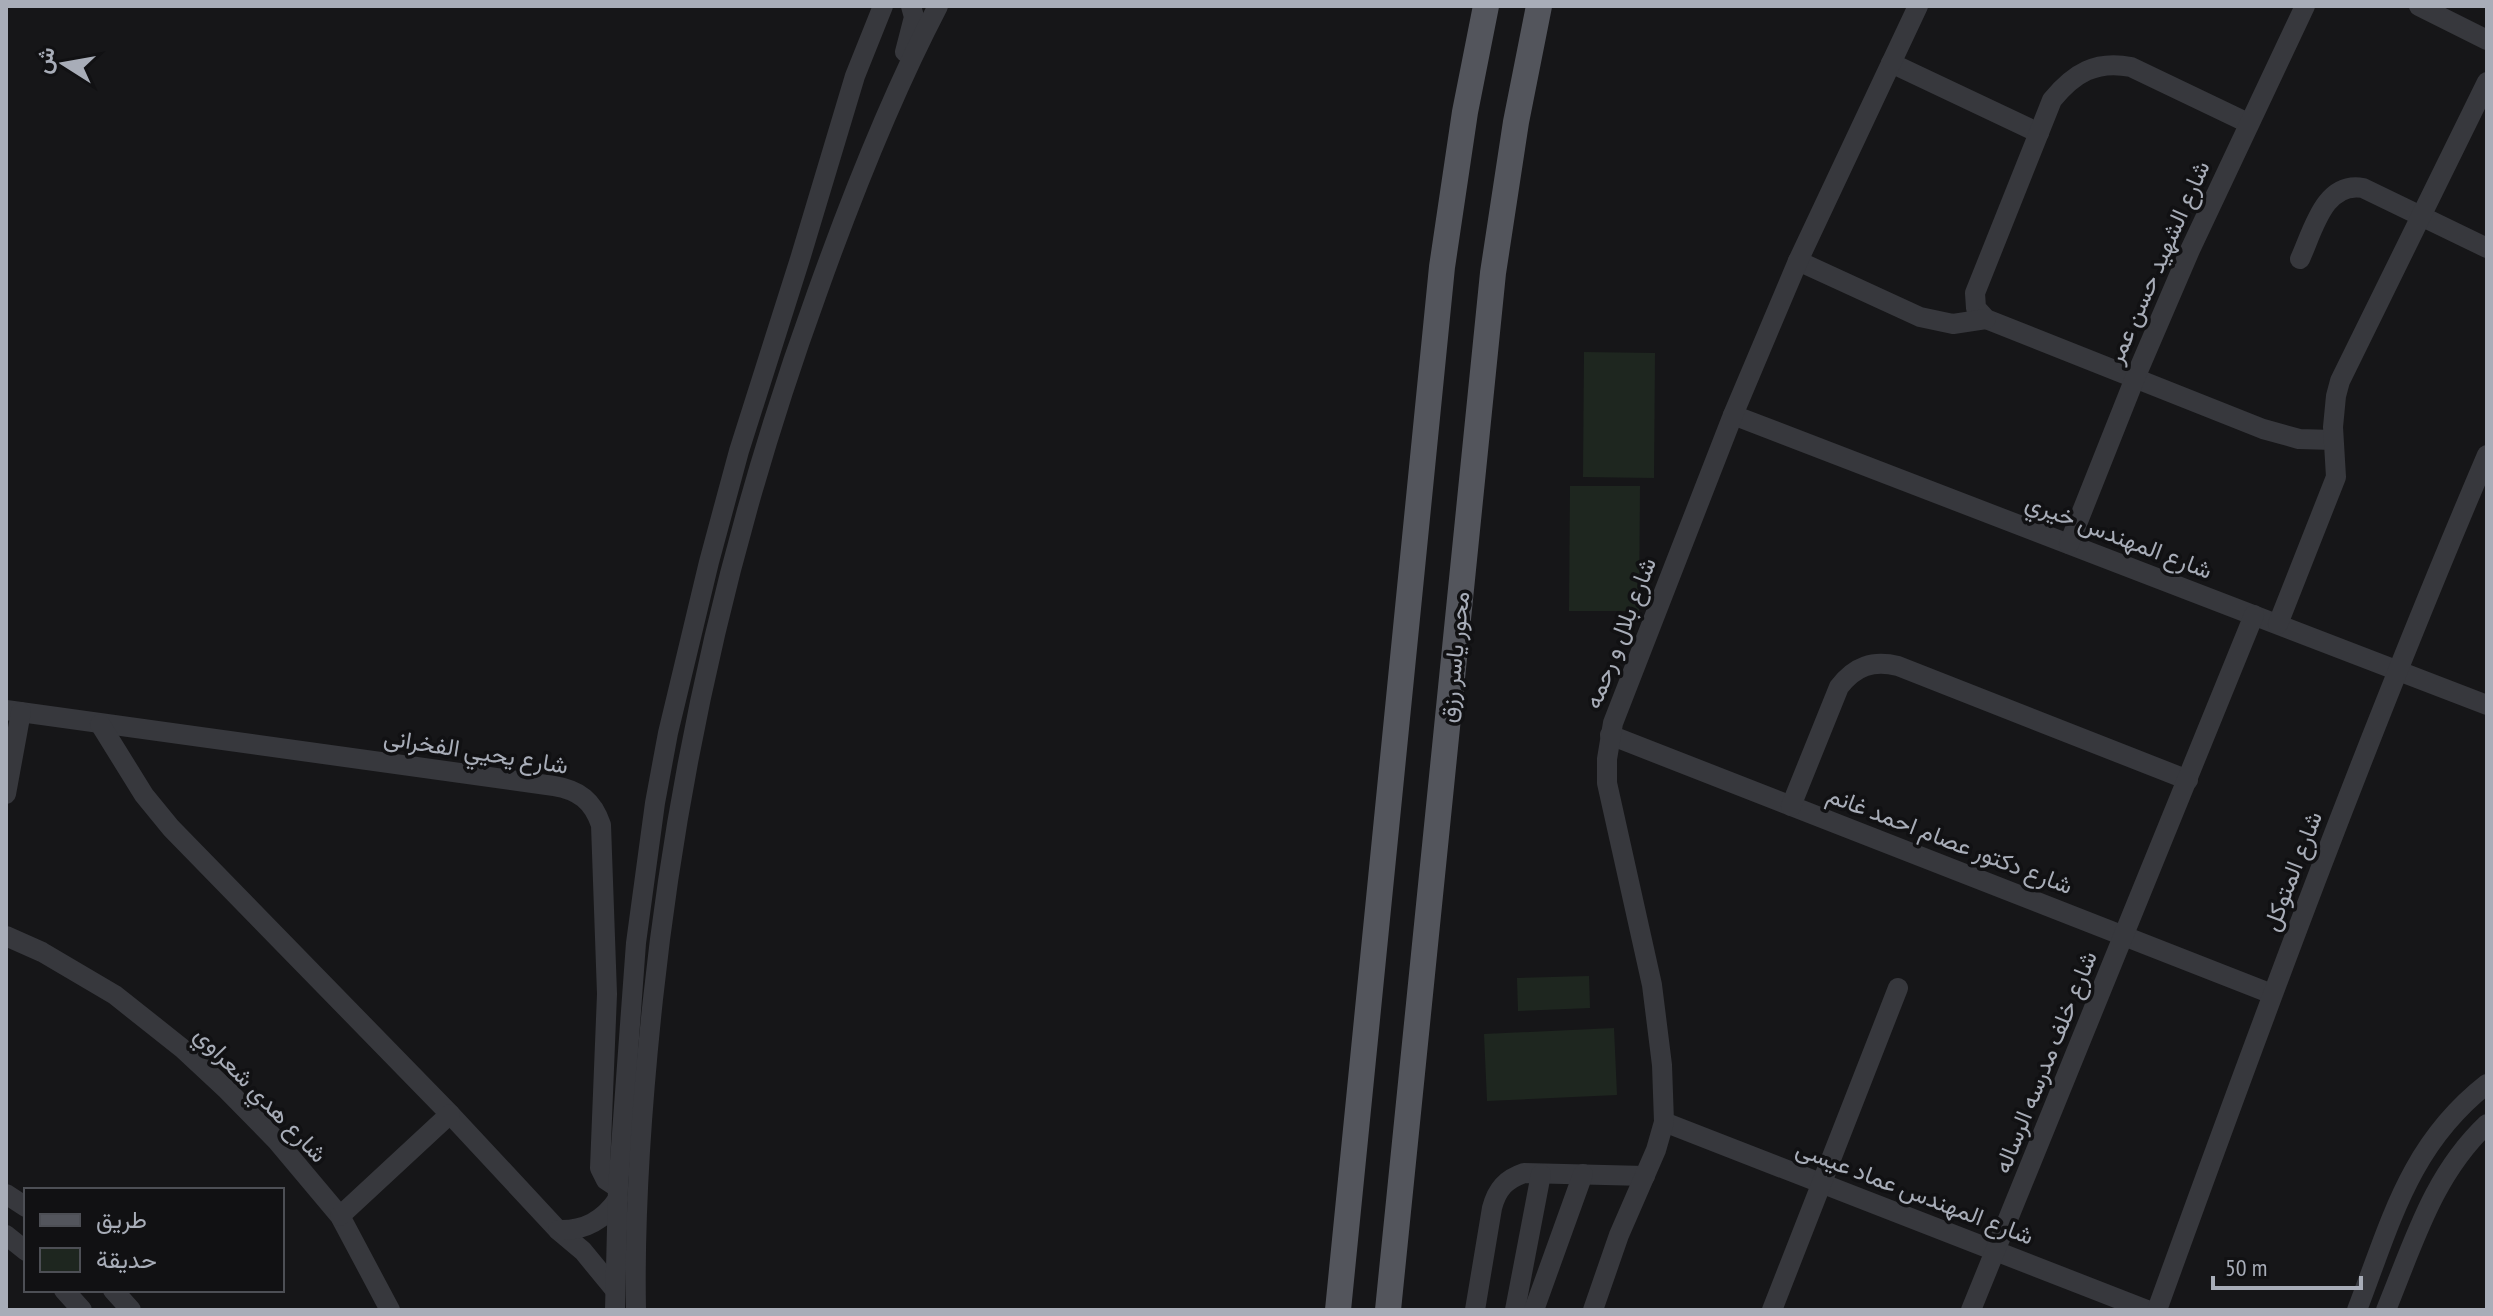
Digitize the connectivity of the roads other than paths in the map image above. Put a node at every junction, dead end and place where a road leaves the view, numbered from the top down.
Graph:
1 (883, 6) edge
2 (911, 6) edge
3 (938, 6) edge
4 (1486, 6) edge
5 (1539, 6) edge
6 (1918, 6) edge
7 (2305, 6) edge
8 (2419, 6) edge
9 (2487, 40) edge
10 (1891, 63) junction
11 (906, 68) junction
12 (2487, 82) edge
13 (2248, 123) junction
14 (2039, 133) junction
15 (2421, 216) junction
16 (2487, 248) edge
17 (2300, 259) dead end
18 (1798, 261) junction
19 (1986, 319) junction
20 (2135, 378) junction
21 (1733, 415) junction
22 (2333, 440) junction
23 (2487, 455) edge
24 (2478, 500) edge
25 (2069, 544) junction
26 (2254, 615) junction
27 (2278, 624) junction
28 (2398, 670) junction
29 (2487, 705) edge
30 (14, 711) edge
31 (100, 724) junction
32 (1610, 735) junction
33 (2188, 780) junction
34 (6, 794) edge
35 (1791, 806) junction
36 (6, 936) edge
37 (2124, 937) junction
38 (1898, 988) dead end
39 (607, 994) junction
40 (2272, 994) junction
41 (631, 995) junction
42 (2487, 1084) edge
43 (450, 1114) junction
44 (1664, 1122) junction
45 (2487, 1124) edge
46 (1541, 1174) junction
47 (1583, 1174) junction
48 (1645, 1176) junction
49 (1821, 1184) junction
50 (6, 1194) edge
51 (618, 1194) junction
52 (24, 1206) edge
53 (340, 1216) junction
54 (558, 1230) junction
55 (6, 1235) edge
56 (24, 1249) edge
57 (1995, 1252) junction
58 (66, 1292) edge
59 (115, 1292) edge
60 (615, 1300) edge
61 (82, 1310) edge
62 (131, 1310) edge
63 (390, 1310) edge
64 (636, 1310) edge
65 (1338, 1310) edge
66 (1388, 1310) edge
67 (1475, 1310) edge
68 (1515, 1310) edge
69 (1534, 1310) edge
70 (1593, 1310) edge
71 (1772, 1310) edge
72 (1971, 1310) edge
73 (2147, 1310) edge
74 (2157, 1310) edge
75 (2357, 1310) edge
76 (2386, 1310) edge

1 - 41 street
2 - 11 street
3 - 11 street
4 - 65 main road
5 - 66 main road, محور ياسر رزق
6 - 10 street, شارع بلال و رحمه
7 - 13 street, شارع الشهيد حسن عمر
8 - 9 street
10 - 14 street
10 - 18 street, شارع بلال و رحمه
11 - 64 street
12 - 15 street
13 - 14 street
13 - 20 street, شارع الشهيد حسن عمر
14 - 19 street
15 - 16 street
15 - 17 street
15 - 22 street
18 - 19 street
18 - 21 street, شارع بلال و رحمه
19 - 20 street
20 - 22 street
20 - 25 street, شارع الشهيد حسن عمر
21 - 25 street, شارع المهندس خيري
21 - 32 street, شارع بلال و رحمه
22 - 27 street
23 - 24 street, شارع المتوكل
24 - 28 street, شارع المتوكل
25 - 26 street, شارع المهندس خيري
26 - 27 street, شارع المهندس خيري
26 - 33 street, شارع خلف مدرسه الرساله
27 - 28 street, شارع المهندس خيري
28 - 29 street, شارع المهندس خيري
28 - 40 street, شارع المتوكل
30 - 31 street, شارع يحيي الفخرانى
30 - 34 street
31 - 39 street, شارع يحيي الفخرانى
31 - 43 street
32 - 35 street, شارع دكتور عصام احمد غانم
32 - 44 street, شارع بلال و رحمه
33 - 35 street
33 - 37 street, شارع خلف مدرسه الرساله
35 - 37 street, شارع دكتور عصام احمد غانم
36 - 53 street, شارع هدي شعراوي
37 - 40 street, شارع دكتور عصام احمد غانم
37 - 57 street, شارع خلف مدرسه الرساله
38 - 49 street
39 - 41 street
39 - 51 street, شارع يحيي الفخرانى
40 - 74 street, شارع المتوكل
41 - 51 street
42 - 75 street
43 - 53 street
43 - 54 street
44 - 48 street, شارع بلال و رحمه
44 - 49 street, شارع المهندس عماد عيسى
45 - 76 street
46 - 47 street
46 - 67 street
46 - 68 street
47 - 48 street
47 - 69 street
48 - 70 street, شارع بلال و رحمه
49 - 57 street, شارع المهندس عماد عيسى
49 - 71 street
50 - 52 street
51 - 54 street
51 - 60 street
53 - 63 street, شارع هدي شعراوي
54 - 60 street
55 - 56 street
57 - 72 street, شارع خلف مدرسه الرساله
57 - 73 street, شارع المهندس عماد عيسى
58 - 61 street
59 - 62 street

